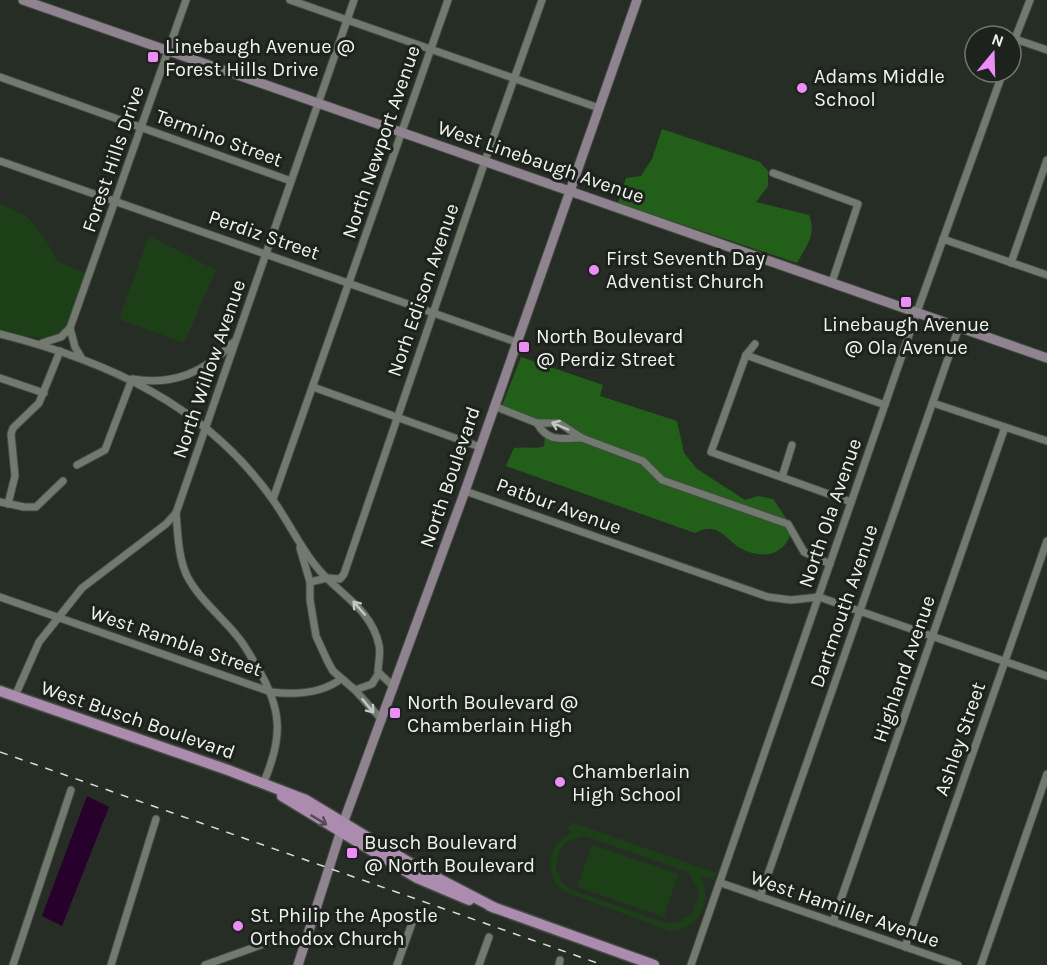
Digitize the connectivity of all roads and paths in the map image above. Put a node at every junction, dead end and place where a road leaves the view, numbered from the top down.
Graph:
1 (23, 0) edge
2 (186, 0) edge
3 (290, 0) edge
4 (354, 0) edge
5 (448, 0) edge
6 (542, 0) edge
7 (637, 0) edge
8 (1030, 0) edge
9 (348, 20) junction
10 (1021, 24) edge
11 (1023, 42) edge
12 (431, 49) junction
13 (1047, 50) edge
14 (168, 51) junction
15 (0, 78) edge
16 (514, 79) junction
17 (999, 84) edge
18 (320, 104) junction
19 (599, 108) junction
20 (141, 128) junction
21 (402, 132) junction
22 (1047, 160) edge
23 (0, 161) edge
24 (484, 161) junction
25 (773, 173) dead end
26 (291, 181) junction
27 (570, 191) junction
28 (116, 201) junction
29 (943, 239) junction
30 (266, 254) junction
31 (1011, 263) junction
32 (1047, 275) edge
33 (349, 282) junction
34 (832, 282) junction
35 (433, 312) junction
36 (917, 312) junction
37 (959, 327) junction
38 (70, 328) junction
39 (0, 334) edge
40 (236, 340) junction
41 (516, 342) junction
42 (39, 344) junction
43 (755, 344) dead end
44 (60, 351) junction
45 (746, 355) junction
46 (81, 357) junction
47 (1047, 358) edge
48 (0, 378) edge
49 (132, 379) junction
50 (313, 387) junction
51 (44, 393) junction
52 (933, 403) junction
53 (885, 405) junction
54 (494, 406) junction
55 (398, 417) junction
56 (537, 423) junction
57 (1005, 427) junction
58 (206, 428) junction
59 (582, 438) junction
60 (1047, 441) edge
61 (792, 445) dead end
62 (480, 447) junction
63 (77, 465) dead end
64 (782, 477) junction
65 (63, 481) dead end
66 (465, 490) junction
67 (273, 499) junction
68 (851, 502) junction
69 (4, 503) edge
70 (176, 513) junction
71 (298, 539) junction
72 (1047, 541) edge
73 (830, 564) junction
74 (327, 578) junction
75 (310, 582) junction
76 (0, 597) edge
77 (819, 597) junction
78 (859, 611) junction
79 (57, 617) junction
80 (932, 636) junction
81 (1004, 661) junction
82 (379, 673) junction
83 (1047, 676) edge
84 (341, 679) junction
85 (394, 687) junction
86 (355, 690) junction
87 (0, 691) edge
88 (272, 692) junction
89 (15, 696) junction
90 (382, 720) junction
91 (1047, 774) edge
92 (263, 784) junction
93 (71, 790) dead end
94 (156, 819) dead end
95 (343, 827) junction
96 (721, 884) junction
97 (760, 897) junction
98 (416, 912) dead end
99 (833, 922) junction
100 (489, 937) dead end
101 (269, 942) dead end
102 (905, 947) junction
103 (13, 965) edge
104 (111, 965) edge
105 (208, 965) edge
106 (298, 965) edge
107 (397, 965) edge
108 (479, 965) edge
109 (654, 965) edge
110 (692, 965) edge
111 (958, 965) edge
112 (981, 965) edge

1 - 14 street, West Linebaugh Avenue
2 - 14 street, Forest Hills Drive
3 - 9 street
4 - 9 street, North Willow Avenue
5 - 12 street, North Newport Avenue
6 - 16 street, Norh Edison Avenue
7 - 19 street, North Boulevard
8 - 10 street
9 - 12 street
9 - 18 street, North Willow Avenue
11 - 13 street
12 - 16 street
12 - 21 street, North Newport Avenue
14 - 18 street, West Linebaugh Avenue
14 - 20 street, Forest Hills Drive
15 - 20 street, Termino Street
16 - 19 street
16 - 24 street, Norh Edison Avenue
17 - 29 street, North Ola Avenue
18 - 21 street, West Linebaugh Avenue
18 - 26 street, North Willow Avenue
19 - 27 street, North Boulevard
20 - 26 street, Termino Street
20 - 28 street, Forest Hills Drive
21 - 24 street, West Linebaugh Avenue
21 - 33 street, North Newport Avenue
22 - 31 street
23 - 28 street, Perdiz Street
24 - 27 street, West Linebaugh Avenue
24 - 35 street, Norh Edison Avenue
25 - 34 street
26 - 30 street, North Willow Avenue
27 - 34 street, West Linebaugh Avenue
27 - 41 street, North Boulevard
28 - 30 street, Perdiz Street
28 - 38 street, Forest Hills Drive
29 - 31 street
29 - 36 street, North Ola Avenue
30 - 33 street, Perdiz Street
30 - 40 street, North Willow Avenue
31 - 32 street
33 - 35 street, Perdiz Street
33 - 50 street, North Newport Avenue
34 - 36 street, West Linebaugh Avenue
35 - 41 street, Perdiz Street
35 - 55 street, Norh Edison Avenue
36 - 37 street, West Linebaugh Avenue
36 - 53 street, North Ola Avenue
37 - 47 street, West Linebaugh Avenue
37 - 52 street, Dartmouth Avenue
38 - 42 street
38 - 46 street
39 - 42 street
40 - 49 street
40 - 58 street, North Willow Avenue
41 - 54 street, North Boulevard
42 - 44 street
43 - 45 street
44 - 46 street
44 - 51 street
45 - 53 street
45 - 64 street
46 - 49 street
48 - 51 street
49 - 58 street
49 - 63 street
50 - 55 street
50 - 67 street, North Newport Avenue
51 - 69 street
52 - 57 street
52 - 78 street, Dartmouth Avenue
53 - 68 street, North Ola Avenue
54 - 56 street
54 - 62 street, North Boulevard
55 - 62 street
55 - 74 street, Norh Edison Avenue
59 -> 56 street
56 - 59 street
57 - 60 street
57 - 80 street, Highland Avenue
58 - 67 street
58 - 70 street, North Willow Avenue
59 - 73 street
61 - 64 street
62 - 66 street, North Boulevard
64 - 68 street
65 - 69 street
66 - 77 street, Patbur Avenue
66 - 85 street, North Boulevard
67 - 71 street
68 - 73 street, North Ola Avenue
70 - 79 street, North Willow Avenue
70 - 88 street
71 - 74 street
71 - 75 street
72 - 81 street, Ashley Street
73 - 77 street, North Ola Avenue
74 - 75 street
82 -> 74 street
75 - 84 street
76 - 79 street, West Rambla Street
77 - 78 street
77 - 96 street, North Ola Avenue
78 - 80 street
78 - 97 street, Dartmouth Avenue
79 - 88 street, West Rambla Street
79 - 89 street, North Willow Avenue
80 - 81 street
80 - 99 street, Highland Avenue
81 - 83 street
81 - 102 street, Ashley Street
82 - 85 street
82 - 86 street
84 - 86 street
84 - 88 street, West Rambla Street
85 - 90 street, North Boulevard
86 -> 90 street
87 - 89 main road, West Busch Boulevard
88 - 92 street
89 - 92 main road, West Busch Boulevard
90 - 95 street, North Boulevard
91 - 112 street
92 - 95 main road, West Busch Boulevard
93 - 103 street
94 - 104 street
95 - 106 street, North Boulevard
95 - 109 main road, West Busch Boulevard
96 - 97 street, West Hamiller Avenue
96 - 110 street, North Ola Avenue
97 - 99 street, West Hamiller Avenue
98 - 107 street
99 - 102 street, West Hamiller Avenue
100 - 108 street
101 - 105 street
102 - 111 street, West Hamiller Avenue

